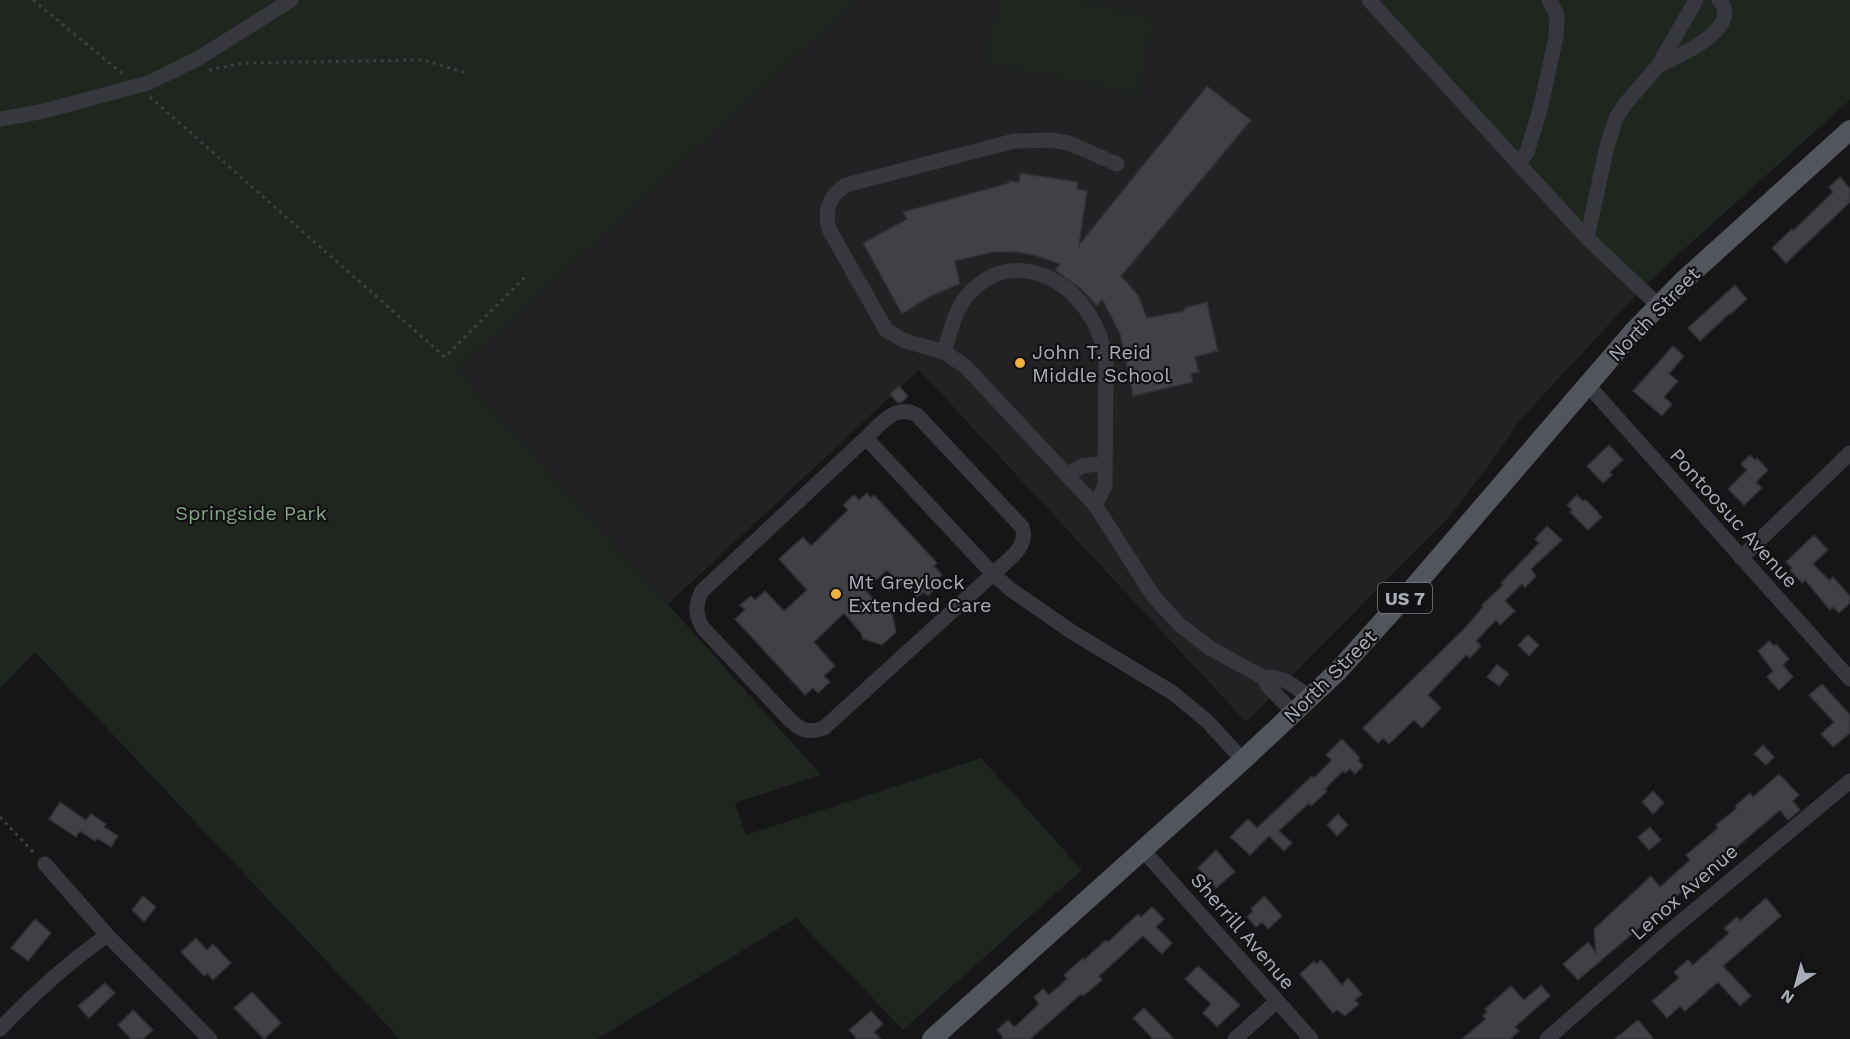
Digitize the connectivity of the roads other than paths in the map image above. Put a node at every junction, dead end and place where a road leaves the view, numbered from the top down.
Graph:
1 (291, 0) edge
2 (1369, 0) edge
3 (1549, 0) edge
4 (1719, 0) edge
5 (1698, 1) edge
6 (1658, 66) junction
7 (0, 119) edge
8 (1850, 130) edge
9 (1518, 163) junction
10 (1117, 164) dead end
11 (1587, 238) junction
12 (1658, 305) junction
13 (944, 352) junction
14 (1587, 384) junction
15 (866, 438) junction
16 (1850, 453) edge
17 (1106, 463) junction
18 (1068, 474) junction
19 (1095, 505) junction
20 (1741, 558) junction
21 (993, 574) junction
22 (1264, 678) junction
23 (1850, 679) edge
24 (1310, 698) junction
25 (1294, 713) junction
26 (1243, 760) junction
27 (1850, 781) edge
28 (1143, 850) junction
29 (45, 864) road end
30 (107, 934) junction
31 (1277, 1001) junction
32 (0, 1029) edge
33 (210, 1039) edge
34 (932, 1039) edge
35 (1235, 1039) edge
36 (1311, 1039) edge
37 (1547, 1039) edge

1 - 7 street
2 - 9 street
3 - 9 street
4 - 6 street
5 - 6 street
6 - 11 street
8 - 12 main road, North Street / US 7
9 - 11 street
10 - 13 street
11 - 12 street
12 - 14 main road, North Street / US 7
13 - 17 street
13 - 18 street
14 - 20 street, Pontoosuc Avenue
14 - 24 main road, North Street / US 7
15 - 21 street
15 - 21 street
15 - 21 street
16 - 20 street
17 - 18 street
17 - 19 street
18 - 19 street
19 - 22 street
20 - 23 street, Pontoosuc Avenue
21 - 26 street
22 - 24 street
22 - 25 street
24 - 25 main road, North Street / US 7
25 - 26 main road, North Street / US 7
26 - 28 main road, North Street / US 7
27 - 37 street, Lenox Avenue
28 - 31 street, Sherrill Avenue
28 - 34 main road, North Street / US 7
29 - 30 street
30 - 32 street
30 - 33 street
31 - 35 street
31 - 36 street, Sherrill Avenue

